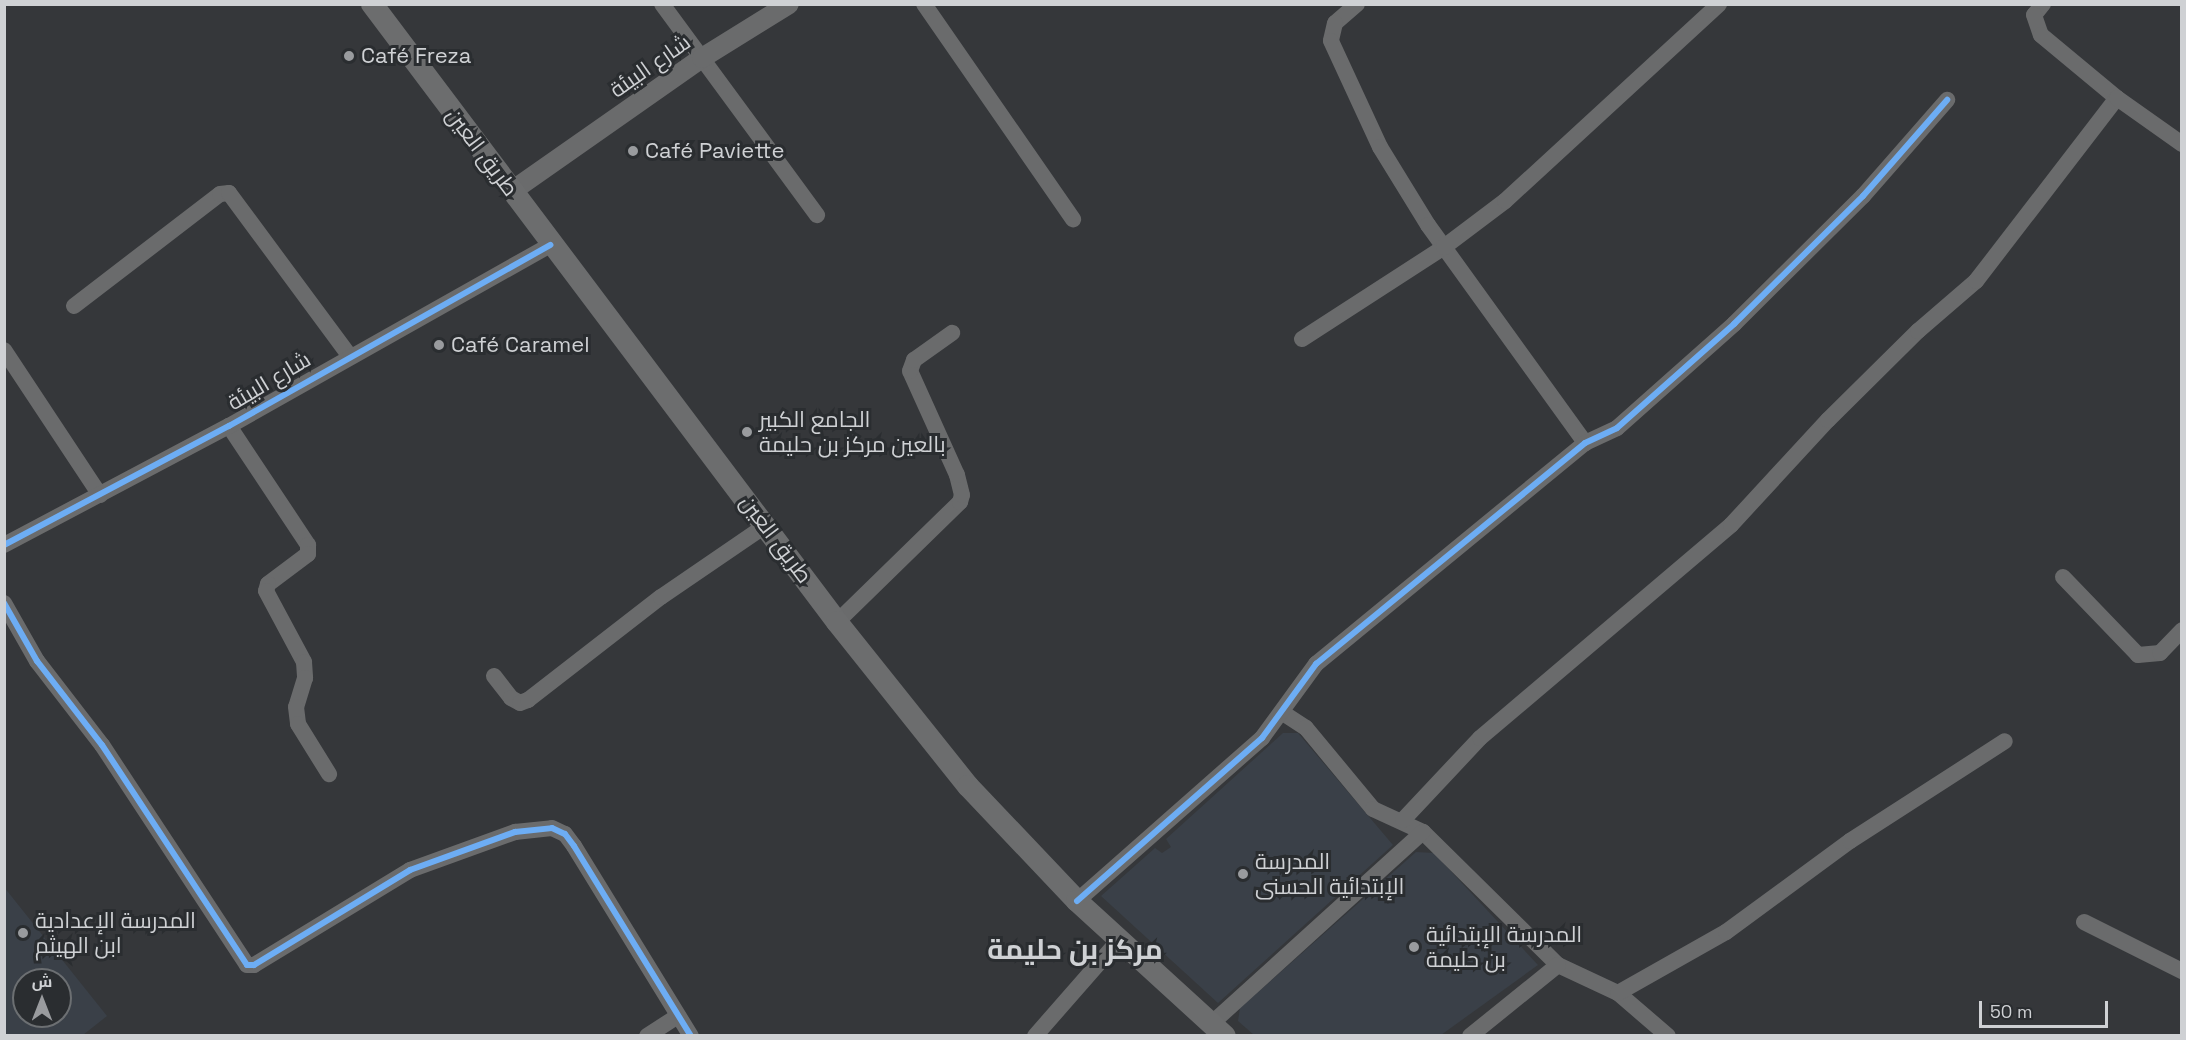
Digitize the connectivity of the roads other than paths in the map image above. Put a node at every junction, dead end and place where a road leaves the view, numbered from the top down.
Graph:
1 (372, 4) edge
2 (662, 4) edge
3 (789, 4) edge
4 (924, 4) edge
5 (1357, 4) edge
6 (1719, 4) edge
7 (2043, 4) edge
8 (702, 58) junction
9 (2117, 99) junction
10 (1947, 100) dead end
11 (2181, 144) edge
12 (512, 191) junction
13 (817, 215) dead end
14 (1073, 219) dead end
15 (550, 245) junction
16 (1444, 247) junction
17 (74, 306) dead end
18 (952, 333) dead end
19 (1302, 339) dead end
20 (4, 350) edge
21 (349, 355) junction
22 (229, 426) junction
23 (1586, 443) junction
24 (100, 495) junction
25 (766, 525) junction
26 (4, 545) edge
27 (2063, 577) dead end
28 (4, 603) edge
29 (837, 622) junction
30 (2181, 630) edge
31 (494, 676) dead end
32 (1283, 713) junction
33 (2004, 741) dead end
34 (329, 774) dead end
35 (1403, 820) junction
36 (1424, 832) junction
37 (1077, 901) junction
38 (2084, 922) dead end
39 (1119, 940) junction
40 (1557, 965) junction
41 (2181, 971) edge
42 (1618, 993) junction
43 (678, 1016) junction
44 (1218, 1030) edge
45 (647, 1035) edge
46 (691, 1035) edge
47 (1035, 1035) edge
48 (1470, 1035) edge
49 (1668, 1035) edge

1 - 12 main road, طريق العين
2 - 8 street
3 - 8 street, شارع البيئة
4 - 14 street
5 - 16 street
6 - 16 street
7 - 9 street
8 - 12 street, شارع البيئة
8 - 13 street
9 - 11 street
9 - 35 street
10 - 23 street
12 - 15 main road, طريق العين
15 - 21 street, شارع البيئة
15 - 25 main road, طريق العين
16 - 19 street
16 - 23 street
17 - 21 street
18 - 29 street
20 - 24 street
21 - 22 street, شارع البيئة
22 - 24 street, شارع البيئة
22 - 34 street
23 - 32 street
24 - 26 street, شارع البيئة
25 - 29 main road, طريق العين
25 - 31 street
27 - 30 street
28 - 43 street
29 - 37 main road, طريق العين
32 - 35 street
32 - 37 street
33 - 42 street
35 - 36 street
36 - 40 street
36 - 44 street
37 - 39 main road, طريق العين
38 - 41 street
39 - 44 main road, طريق العين
39 - 47 street
40 - 42 street
40 - 48 street
42 - 49 street
43 - 45 street
43 - 46 street

